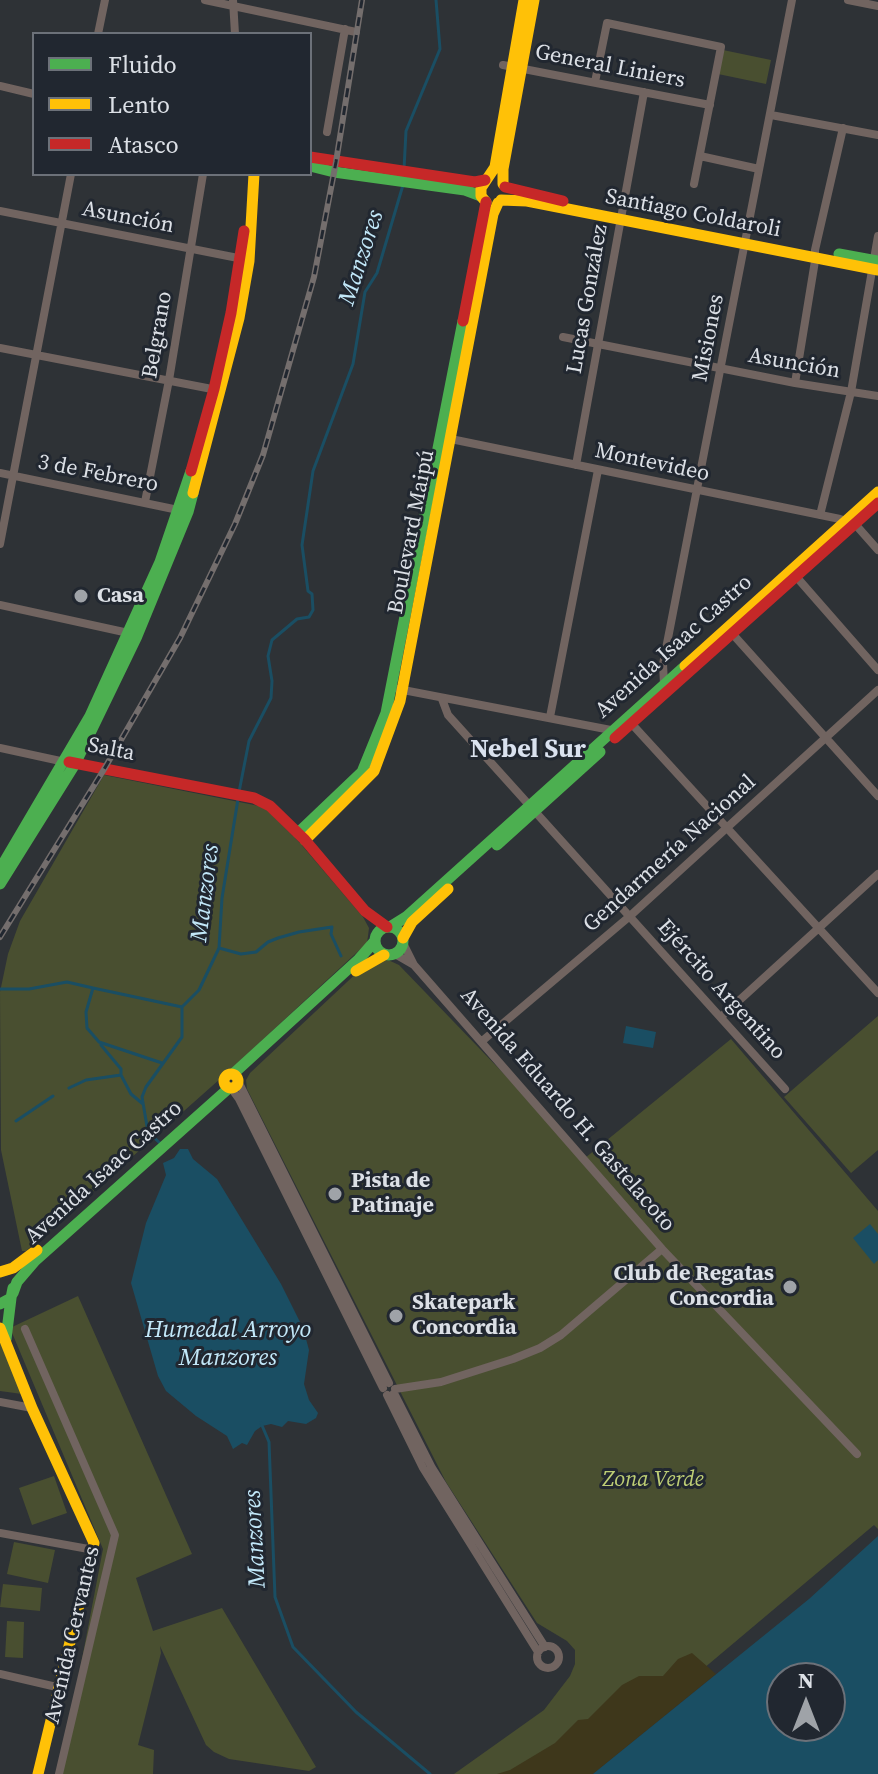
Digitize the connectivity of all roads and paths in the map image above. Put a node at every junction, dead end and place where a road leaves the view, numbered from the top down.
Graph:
1 (105, 0) edge
2 (205, 0) edge
3 (524, 0) edge
4 (534, 0) edge
5 (792, 0) edge
6 (848, 0) edge
7 (233, 3) edge
8 (878, 6) edge
9 (345, 29) junction
10 (98, 32) edge
11 (235, 32) edge
12 (356, 32) dead end
13 (513, 67) junction
14 (595, 82) junction
15 (0, 86) edge
16 (644, 92) junction
17 (32, 94) edge
18 (710, 105) junction
19 (771, 115) junction
20 (843, 128) junction
21 (327, 132) dead end
22 (878, 135) edge
23 (700, 156) junction
24 (312, 157) edge
25 (312, 166) edge
26 (759, 169) junction
27 (71, 176) edge
28 (203, 176) edge
29 (246, 176) edge
30 (254, 176) edge
31 (403, 176) junction
32 (487, 180) junction
33 (694, 184) dead end
34 (504, 186) junction
35 (492, 200) junction
36 (0, 211) edge
37 (621, 217) junction
38 (62, 224) junction
39 (878, 236) edge
40 (746, 241) junction
41 (191, 249) junction
42 (815, 256) junction
43 (245, 260) junction
44 (876, 265) edge
45 (563, 337) dead end
46 (598, 344) junction
47 (0, 348) edge
48 (37, 355) junction
49 (721, 369) junction
50 (169, 380) junction
51 (795, 383) junction
52 (218, 390) junction
53 (851, 392) junction
54 (878, 396) edge
55 (446, 437) junction
56 (576, 465) junction
57 (598, 470) junction
58 (0, 473) edge
59 (14, 476) junction
60 (699, 491) junction
61 (878, 492) edge
62 (145, 502) junction
63 (878, 503) edge
64 (184, 511) junction
65 (820, 515) junction
66 (850, 522) junction
67 (0, 544) edge
68 (878, 550) edge
69 (793, 573) junction
70 (0, 605) edge
71 (729, 631) junction
72 (133, 634) junction
73 (878, 670) edge
74 (664, 684) junction
75 (397, 688) junction
76 (878, 690) edge
77 (442, 699) junction
78 (550, 717) junction
79 (629, 720) junction
80 (617, 731) junction
81 (826, 737) junction
82 (0, 748) edge
83 (70, 763) junction
84 (878, 796) edge
85 (532, 808) junction
86 (728, 828) junction
87 (302, 836) junction
88 (878, 874) edge
89 (1, 877) edge
90 (365, 911) junction
91 (630, 916) junction
92 (388, 927) junction
93 (819, 928) junction
94 (375, 939) junction
95 (403, 940) junction
96 (389, 955) junction
97 (414, 965) junction
98 (878, 993) edge
99 (721, 1017) junction
100 (481, 1042) junction
101 (232, 1082) junction
102 (785, 1089) dead end
103 (128, 1174) junction
104 (662, 1249) junction
105 (0, 1272) edge
106 (8, 1298) edge
107 (25, 1329) dead end
108 (3, 1334) edge
109 (390, 1390) junction
110 (0, 1402) edge
111 (32, 1408) junction
112 (857, 1454) dead end
113 (0, 1533) edge
114 (94, 1550) junction
115 (542, 1650) dead end
116 (0, 1674) edge
117 (61, 1688) junction
118 (38, 1774) edge
119 (59, 1774) edge

1 - 10 street
2 - 7 street
3 - 13 main road
4 - 13 main road
5 - 19 street, Misiones
6 - 8 street
7 - 9 street
7 - 11 street
9 - 12 street
9 - 21 street
13 - 14 street, General Liniers
13 - 32 main road
13 - 34 main road
14 - 16 street, General Liniers
14 - 18 street
15 - 17 street
16 - 18 street, General Liniers
16 - 37 street, Lucas González
18 - 23 street
19 - 20 street
19 - 26 street, Misiones
20 - 22 street
20 - 42 street
23 - 26 street
23 - 33 street
24 - 31 main road, Santiago Coldaroli
25 - 31 main road, Santiago Coldaroli
26 - 40 street, Misiones
27 - 38 street
28 - 41 street, Belgrano
29 - 43 main road
30 - 43 main road
31 - 32 main road, Santiago Coldaroli
31 - 35 main road, Santiago Coldaroli
32 - 34 main road
32 - 35 main road
34 - 35 main road
34 - 37 main road, Santiago Coldaroli
35 - 37 main road, Santiago Coldaroli
35 - 55 main road, Boulevard Maipú
36 - 38 street, Asunción
37 - 40 main road, Santiago Coldaroli
37 - 46 street, Lucas González
38 - 41 street, Asunción
38 - 48 street
39 - 44 street
40 - 42 main road, Santiago Coldaroli
40 - 49 street, Misiones
41 - 43 street, Asunción
41 - 50 street, Belgrano
42 - 44 main road, Santiago Coldaroli
42 - 51 street
43 - 52 main road
44 - 53 street
45 - 46 street, Asunción
46 - 49 street, Asunción
46 - 56 street, Lucas González
47 - 48 street
48 - 50 street
48 - 59 street
49 - 51 street, Asunción
49 - 60 street, Misiones
50 - 52 street
50 - 62 street, Belgrano
51 - 53 street, Asunción
52 - 64 main road
53 - 54 street, Asunción
53 - 65 street
55 - 56 street, Montevideo
55 - 75 main road, Boulevard Maipú
56 - 57 street, Montevideo
57 - 60 street, Montevideo
57 - 78 street
58 - 59 street, 3 de Febrero
59 - 62 street, 3 de Febrero
59 - 67 street
60 - 65 street, Montevideo
60 - 74 street, Misiones
61 - 66 main road, Avenida Isaac Castro
62 - 64 street, 3 de Febrero
63 - 66 main road, Avenida Isaac Castro
64 - 72 main road
65 - 66 street, Montevideo
66 - 68 street
66 - 69 main road, Avenida Isaac Castro
69 - 71 main road, Avenida Isaac Castro
69 - 73 street
70 - 72 street
71 - 74 main road, Avenida Isaac Castro
71 - 79 main road, Avenida Isaac Castro
71 - 81 street
72 - 83 main road
74 - 79 main road, Avenida Isaac Castro
75 - 77 street
75 - 87 main road, Boulevard Maipú
76 - 81 street, Gendarmería Nacional
77 - 78 street
77 - 85 street, Ejército Argentino
78 - 80 street
79 - 80 main road, Avenida Isaac Castro
79 - 86 street
80 - 85 main road, Avenida Isaac Castro
81 - 84 street
81 - 86 street, Gendarmería Nacional
82 - 83 street, Salta
83 - 87 main road, Salta
83 - 89 main road
85 - 91 street, Ejército Argentino
85 - 92 main road, Avenida Isaac Castro
85 - 95 main road, Avenida Isaac Castro
86 - 91 street, Gendarmería Nacional
86 - 93 street
87 - 90 main road
88 - 93 street
90 - 92 main road
90 - 94 main road
91 - 99 street, Ejército Argentino
91 - 100 street, Gendarmería Nacional
92 - 94 main road
92 - 95 main road
93 - 98 street
93 - 99 street
94 - 96 main road
94 - 101 main road, Avenida Isaac Castro
95 - 96 main road
95 - 97 street, Avenida Eduardo H. Gastelacoto
96 - 97 street, Avenida Eduardo H. Gastelacoto
96 - 101 main road, Avenida Isaac Castro
97 - 100 street, Avenida Eduardo H. Gastelacoto
99 - 102 street, Ejército Argentino
100 - 104 street, Avenida Eduardo H. Gastelacoto
101 - 103 main road, Avenida Isaac Castro
101 - 109 street
103 - 105 main road, Avenida Isaac Castro
103 - 106 main road, Avenida Isaac Castro
104 - 109 street
104 - 112 street, Avenida Eduardo H. Gastelacoto
105 - 106 main road
106 - 108 main road
107 - 119 street, Avenida Cervantes
108 - 111 main road
109 - 115 street
110 - 111 street
111 - 114 main road
113 - 114 street
114 - 117 main road
116 - 117 street
117 - 118 main road

